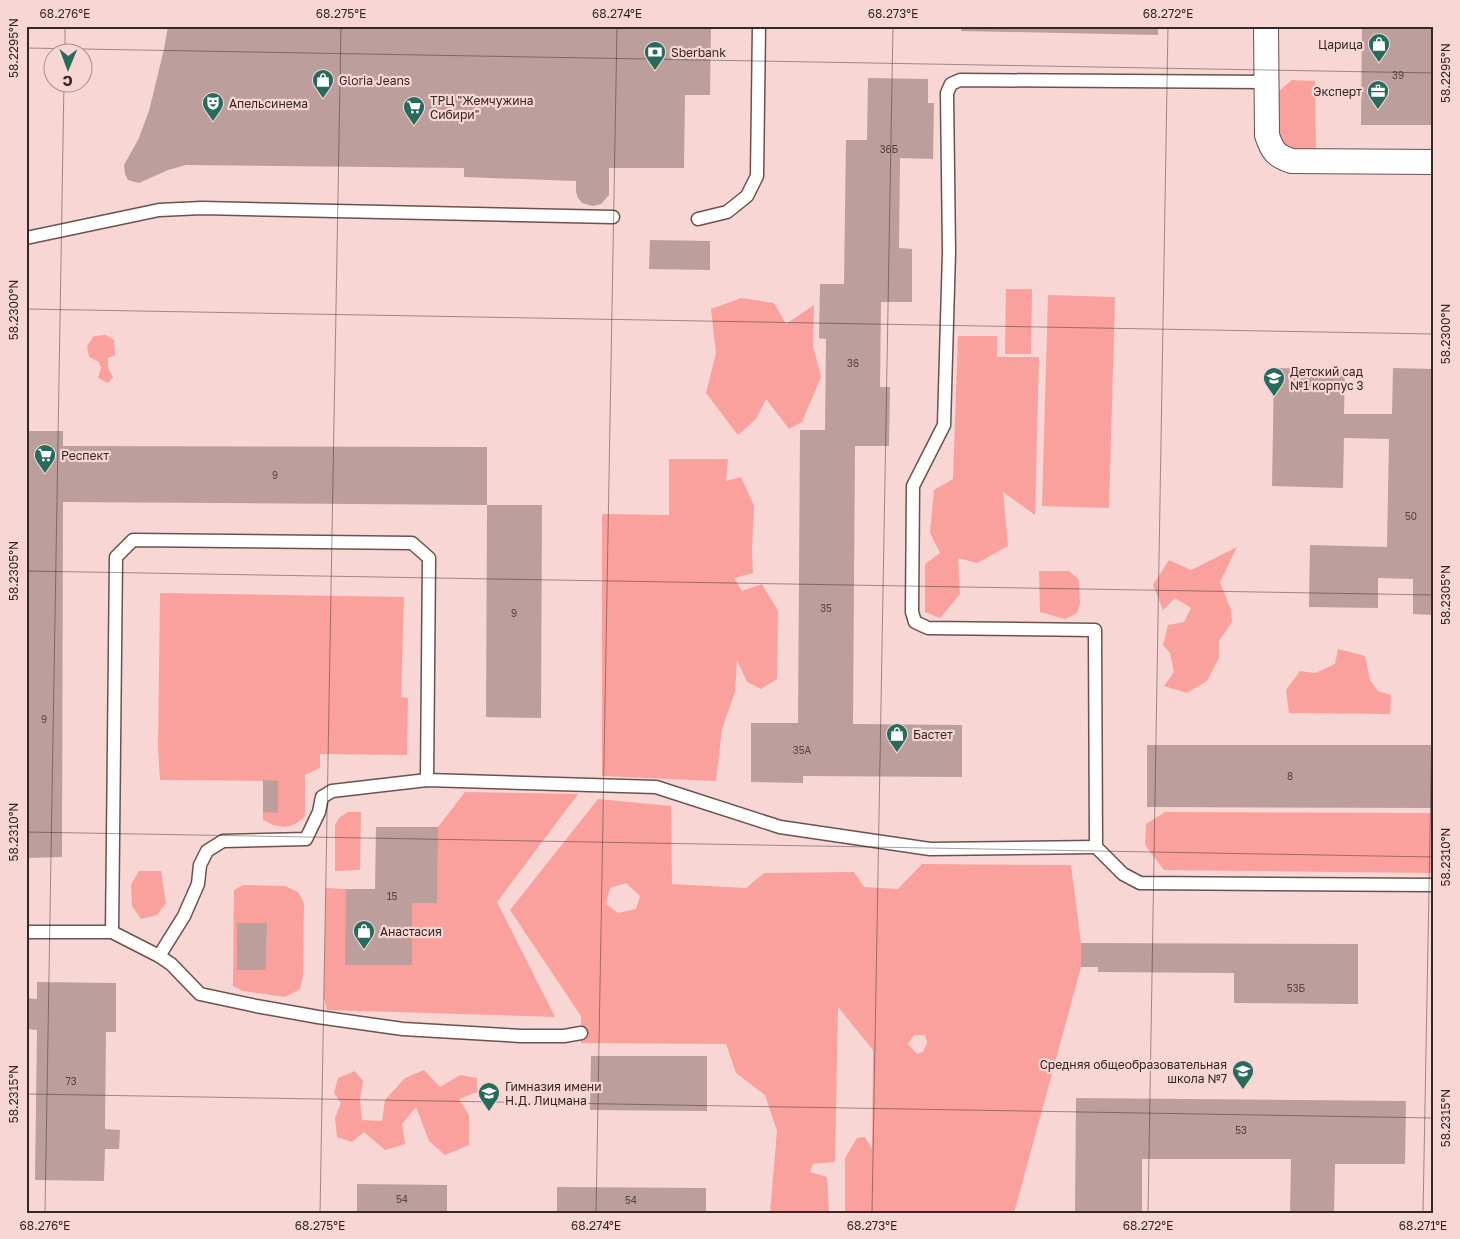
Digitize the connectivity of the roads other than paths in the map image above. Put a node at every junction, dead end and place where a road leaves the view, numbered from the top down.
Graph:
1 (760, 26) edge
2 (1266, 26) edge
3 (1266, 82) junction
4 (1434, 162) edge
5 (613, 217) dead end
6 (698, 219) dead end
7 (26, 238) edge
8 (427, 780) junction
9 (1096, 847) junction
10 (1434, 886) edge
11 (26, 932) edge
12 (112, 932) junction
13 (159, 956) junction
14 (581, 1033) dead end

1 - 6 lane
2 - 3 street
3 - 4 street
3 - 9 lane
5 - 7 lane
8 - 9 lane
8 - 12 lane
8 - 13 lane
9 - 10 lane
11 - 12 lane
12 - 13 lane
13 - 14 lane

